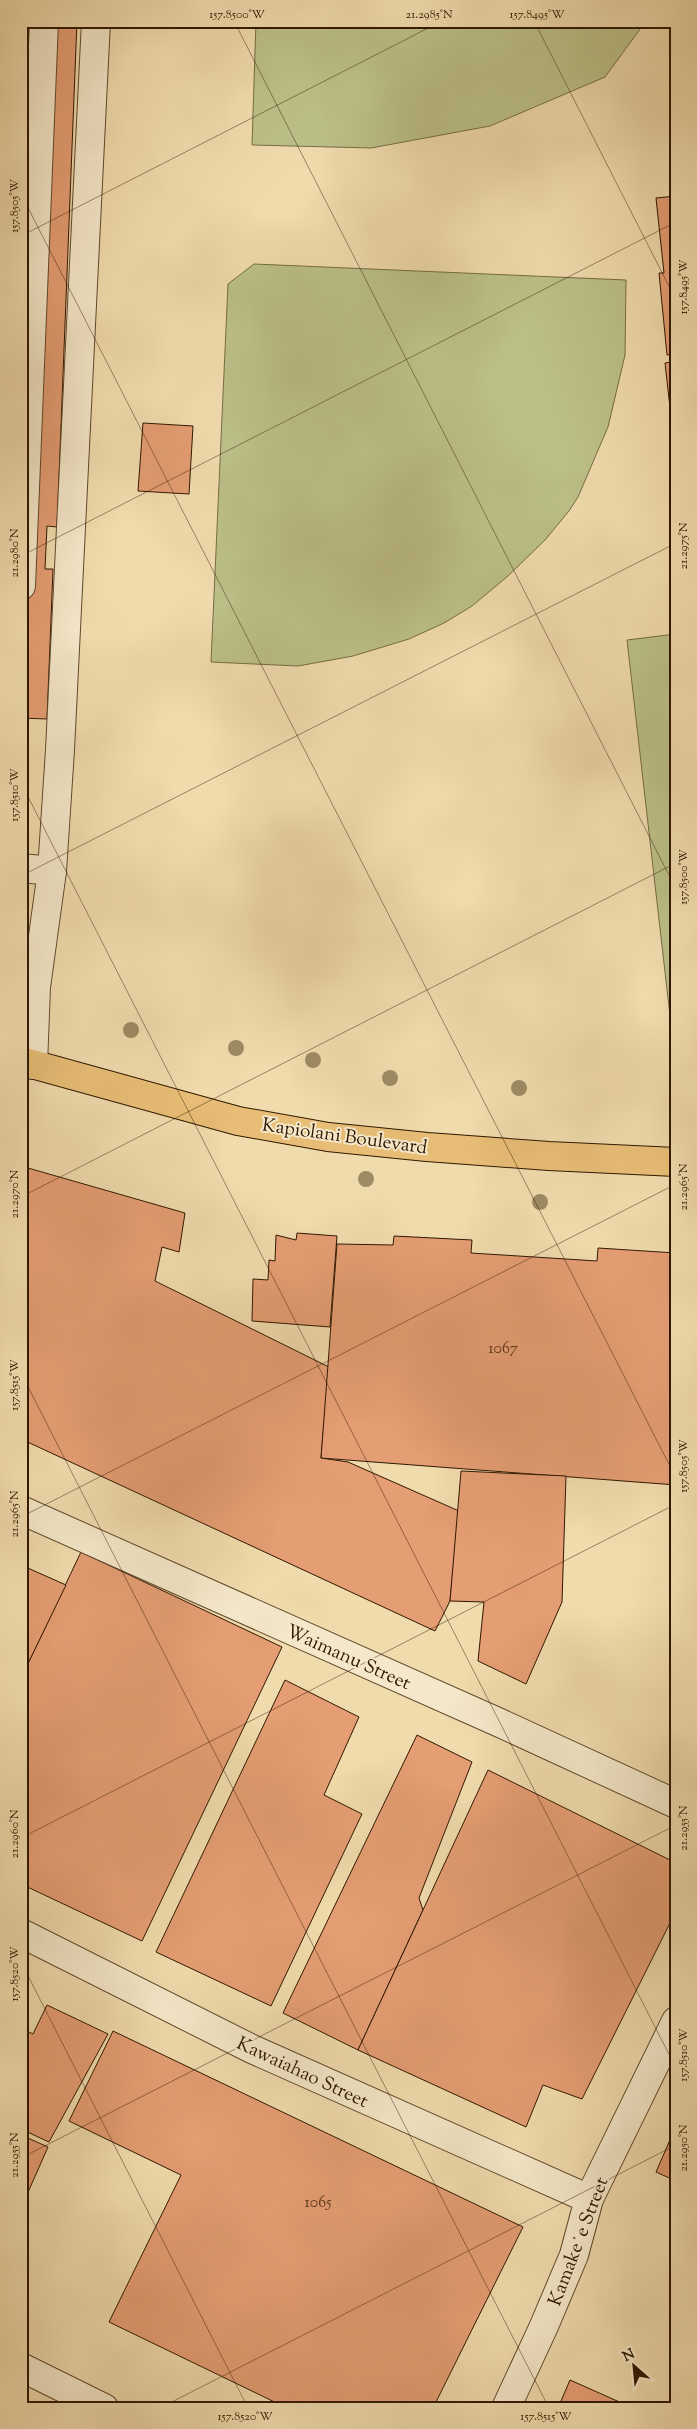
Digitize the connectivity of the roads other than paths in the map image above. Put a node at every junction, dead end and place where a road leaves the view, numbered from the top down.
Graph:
1 (44, 21) edge
2 (96, 21) edge
3 (27, 307) edge
4 (21, 586) edge
5 (21, 868) edge
6 (52, 871) junction
7 (29, 977) edge
8 (27, 1063) edge
9 (676, 1162) edge
10 (21, 1510) edge
11 (676, 1804) edge
12 (21, 1933) edge
13 (676, 2021) edge
14 (589, 2199) junction
15 (21, 2367) edge
16 (104, 2408) edge
17 (506, 2408) edge

1 - 3 street
2 - 6 street
3 - 4 street
5 - 6 street
6 - 7 street
7 - 8 street
8 - 9 main road, Kapiolani Boulevard
10 - 11 street, Waimanu Street
12 - 14 street, Kawaiahao Street
13 - 14 street, Kamakeʻe Street
14 - 17 street, Kamakeʻe Street
15 - 16 street

